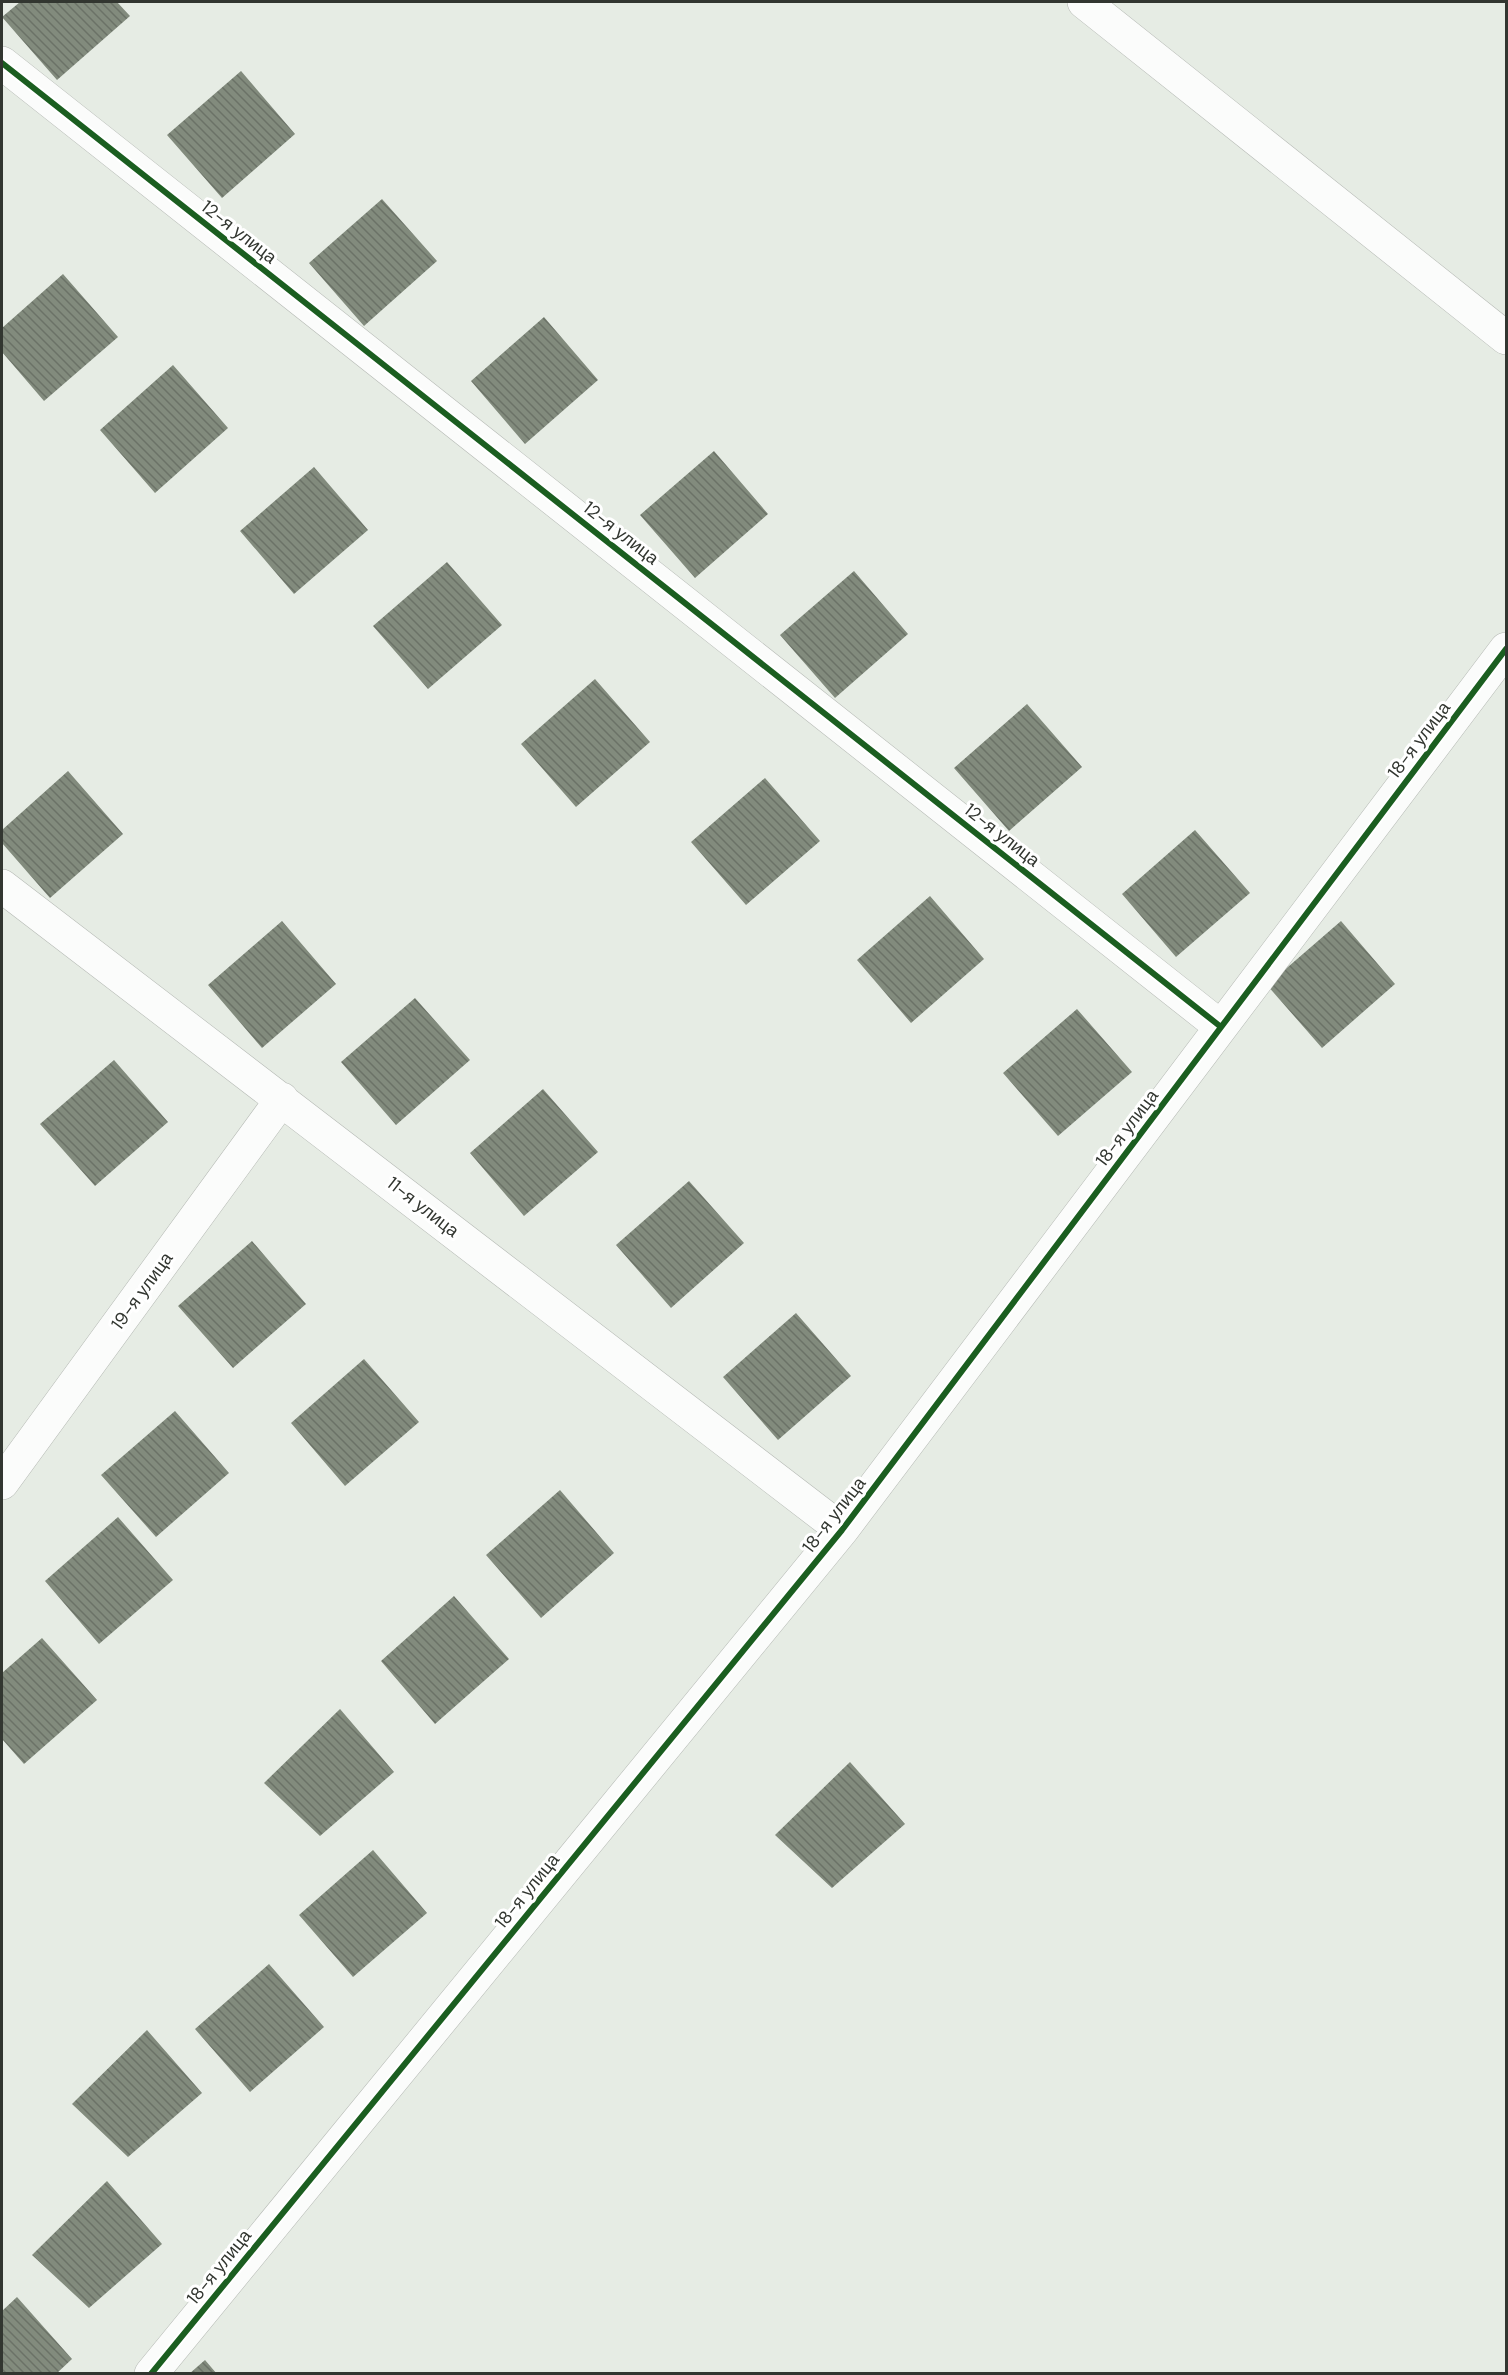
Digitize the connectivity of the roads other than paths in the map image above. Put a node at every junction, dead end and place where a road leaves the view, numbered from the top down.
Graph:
1 (1084, 2) edge
2 (2, 63) edge
3 (1506, 338) edge
4 (1506, 649) edge
5 (2, 886) edge
6 (1221, 1027) junction
7 (282, 1099) junction
8 (2, 1483) edge
9 (842, 1530) junction
10 (151, 2373) edge

1 - 3 street
2 - 6 street, 12-я улица
4 - 6 street, 18-я улица
5 - 7 street, 11-я улица
6 - 9 street, 18-я улица
7 - 8 street, 19-я улица
7 - 9 street, 11-я улица
9 - 10 street, 18-я улица

